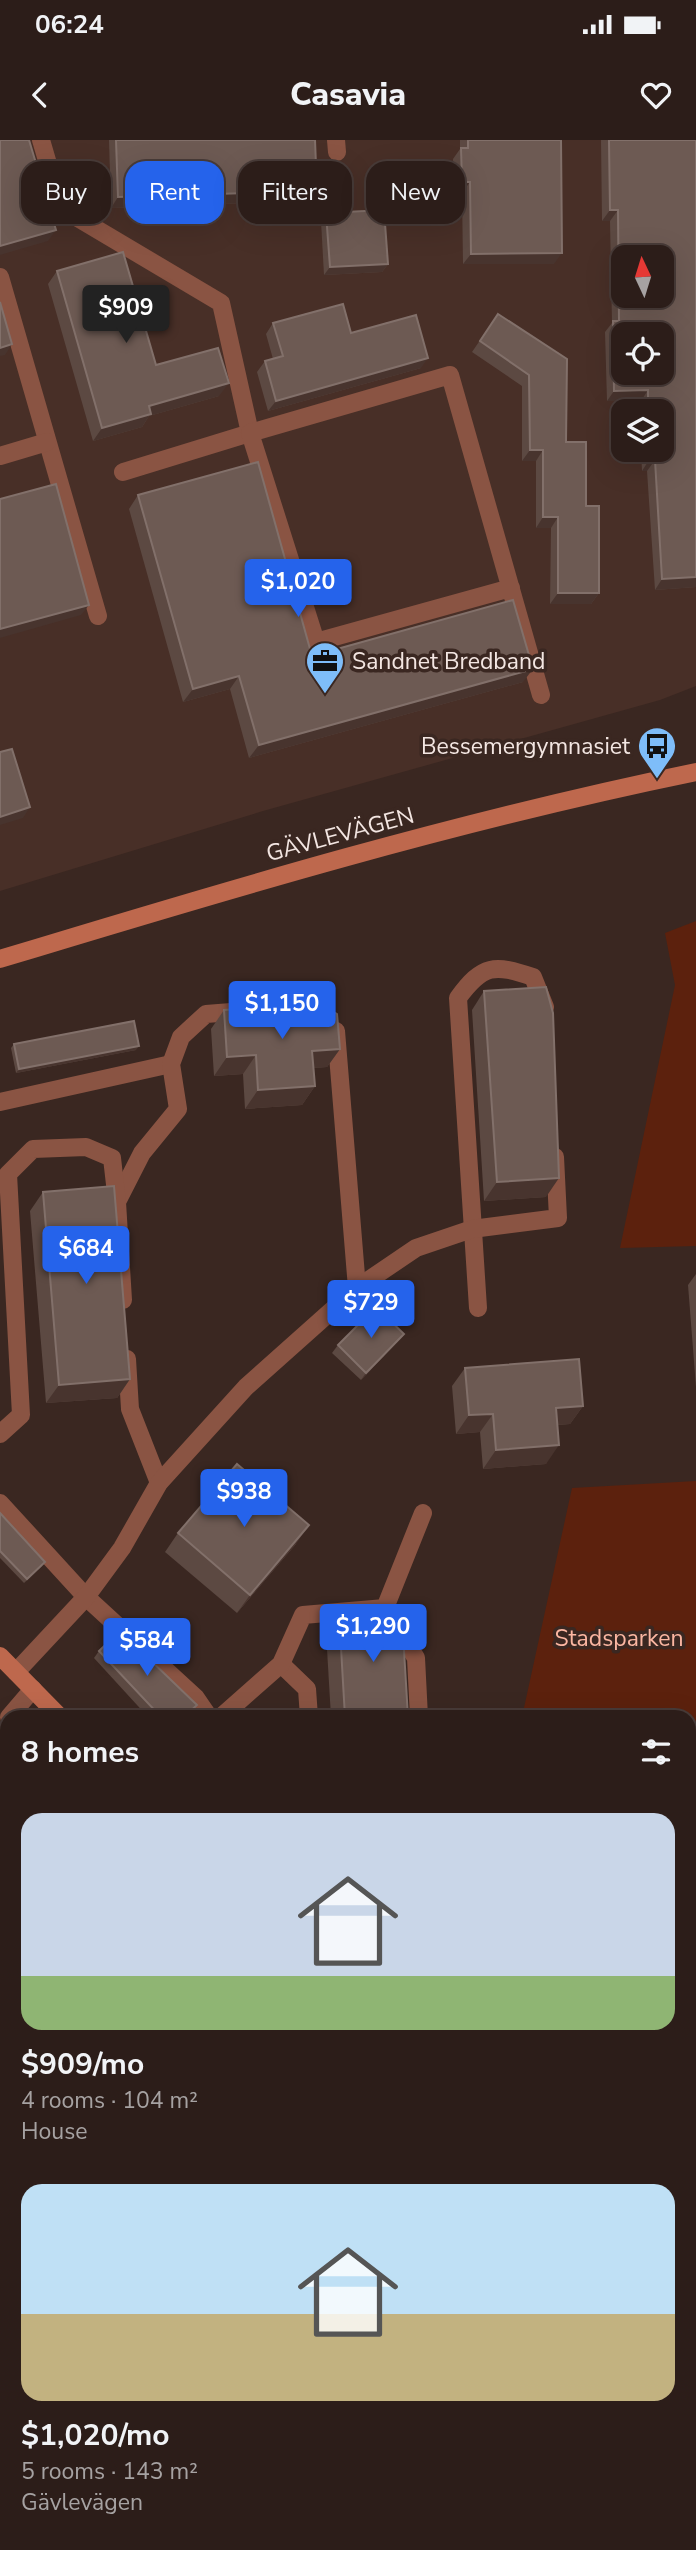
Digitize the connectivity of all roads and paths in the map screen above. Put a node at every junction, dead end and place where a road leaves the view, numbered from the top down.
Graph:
1 (41, 140) edge
2 (0, 277) edge
3 (250, 433) junction
4 (47, 442) junction
5 (0, 456) edge
6 (123, 472) dead end
7 (511, 589) junction
8 (97, 616) dead end
9 (541, 695) dead end
10 (696, 772) edge
11 (0, 959) edge
12 (256, 1011) edge
13 (326, 1020) edge
14 (548, 1020) edge
15 (171, 1063) junction
16 (0, 1102) edge
17 (555, 1138) edge
18 (117, 1202) junction
19 (472, 1229) junction
20 (357, 1288) junction
21 (478, 1308) dead end
22 (124, 1312) edge
23 (126, 1340) edge
24 (0, 1434) edge
25 (159, 1483) junction
26 (0, 1503) edge
27 (423, 1513) dead end
28 (86, 1597) junction
29 (385, 1608) junction
30 (0, 1656) edge
31 (281, 1664) junction
32 (16, 1672) junction
33 (33, 1689) junction
34 (15, 1710) edge
35 (53, 1710) edge
36 (204, 1710) edge
37 (229, 1710) edge
38 (308, 1710) edge
39 (419, 1710) edge

1 - 3 street
2 - 4 street
3 - 6 street
3 - 7 street
3 - 7 street
4 - 5 street
4 - 8 street
7 - 9 street
10 - 11 main road, GÄVLEVÄGEN
12 - 15 street
13 - 20 street
14 - 19 street
15 - 16 street
15 - 18 street
17 - 19 street
18 - 22 street
18 - 24 street
19 - 20 street
19 - 21 street
20 - 25 street
23 - 25 street
25 - 28 street
26 - 28 street
27 - 29 street
28 - 32 street
28 - 36 street
29 - 31 street
29 - 39 street
30 - 32 main road
31 - 37 street
31 - 38 street
32 - 33 main road
33 - 34 street
33 - 35 main road

